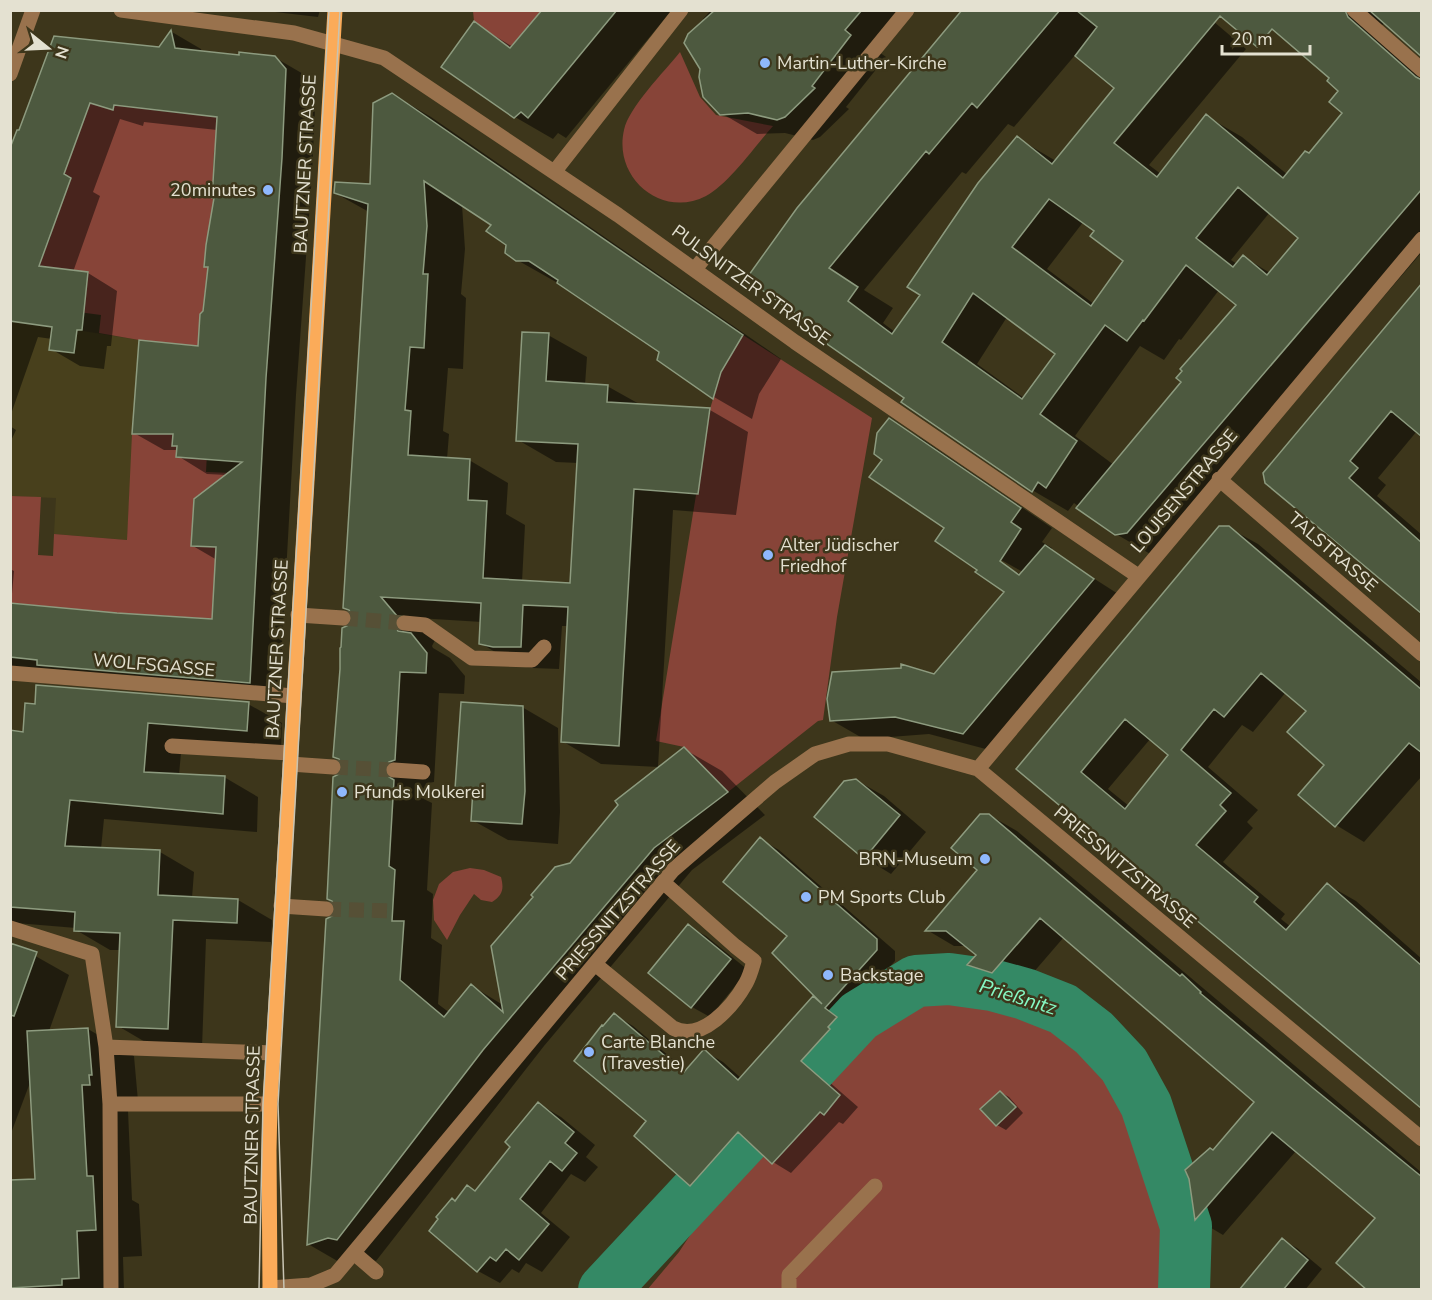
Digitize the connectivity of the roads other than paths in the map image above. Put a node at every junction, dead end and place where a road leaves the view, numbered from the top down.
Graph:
1 (33, 10) edge
2 (121, 10) edge
3 (335, 10) edge
4 (681, 10) edge
5 (907, 10) edge
6 (1354, 10) edge
7 (332, 43) junction
8 (1422, 70) edge
9 (10, 74) edge
10 (555, 171) junction
11 (1422, 239) edge
12 (695, 269) junction
13 (1219, 479) junction
14 (1138, 576) junction
15 (298, 615) junction
16 (343, 618) tunnel mouth
17 (404, 622) tunnel mouth
18 (544, 648) dead end
19 (1422, 654) edge
20 (10, 672) edge
21 (294, 696) junction
22 (172, 746) dead end
23 (290, 758) junction
24 (333, 767) tunnel mouth
25 (978, 769) junction
26 (394, 771) tunnel mouth
27 (423, 772) dead end
28 (663, 882) junction
29 (281, 906) junction
30 (326, 909) tunnel mouth
31 (10, 928) edge
32 (595, 964) junction
33 (105, 1047) junction
34 (273, 1053) junction
35 (110, 1104) junction
36 (270, 1104) junction
37 (1422, 1139) edge
38 (875, 1186) dead end
39 (354, 1253) junction
40 (376, 1272) dead end
41 (270, 1289) edge
42 (111, 1290) edge
43 (789, 1290) edge

1 - 9 street
2 - 7 street, PULSNITZER STRASSE
3 - 7 main road, BAUTZNER STRASSE
4 - 10 street
5 - 12 street
6 - 8 street
7 - 10 street, PULSNITZER STRASSE
7 - 15 main road, BAUTZNER STRASSE
10 - 12 street, PULSNITZER STRASSE
11 - 13 street, LOUISENSTRASSE
12 - 14 street, PULSNITZER STRASSE
13 - 14 street, LOUISENSTRASSE
13 - 19 street, TALSTRASSE
14 - 25 street, LOUISENSTRASSE
15 - 16 street
15 - 21 main road, BAUTZNER STRASSE
17 - 18 street
20 - 21 street, WOLFSGASSE
21 - 23 main road, BAUTZNER STRASSE
22 - 23 street
23 - 24 street
23 - 29 main road, BAUTZNER STRASSE
25 - 28 street, PRIESSNITZSTRASSE
25 - 37 street, PRIESSNITZSTRASSE
26 - 27 street
28 - 32 street, PRIESSNITZSTRASSE
28 - 32 street
29 - 30 street
29 - 34 main road, BAUTZNER STRASSE
31 - 33 street
32 - 39 street, PRIESSNITZSTRASSE
33 - 34 street
33 - 35 street
34 - 36 main road, BAUTZNER STRASSE
35 - 36 street
35 - 42 street
36 - 41 main road, BAUTZNER STRASSE
38 - 43 street
39 - 40 street
39 - 41 street, PRIESSNITZSTRASSE

